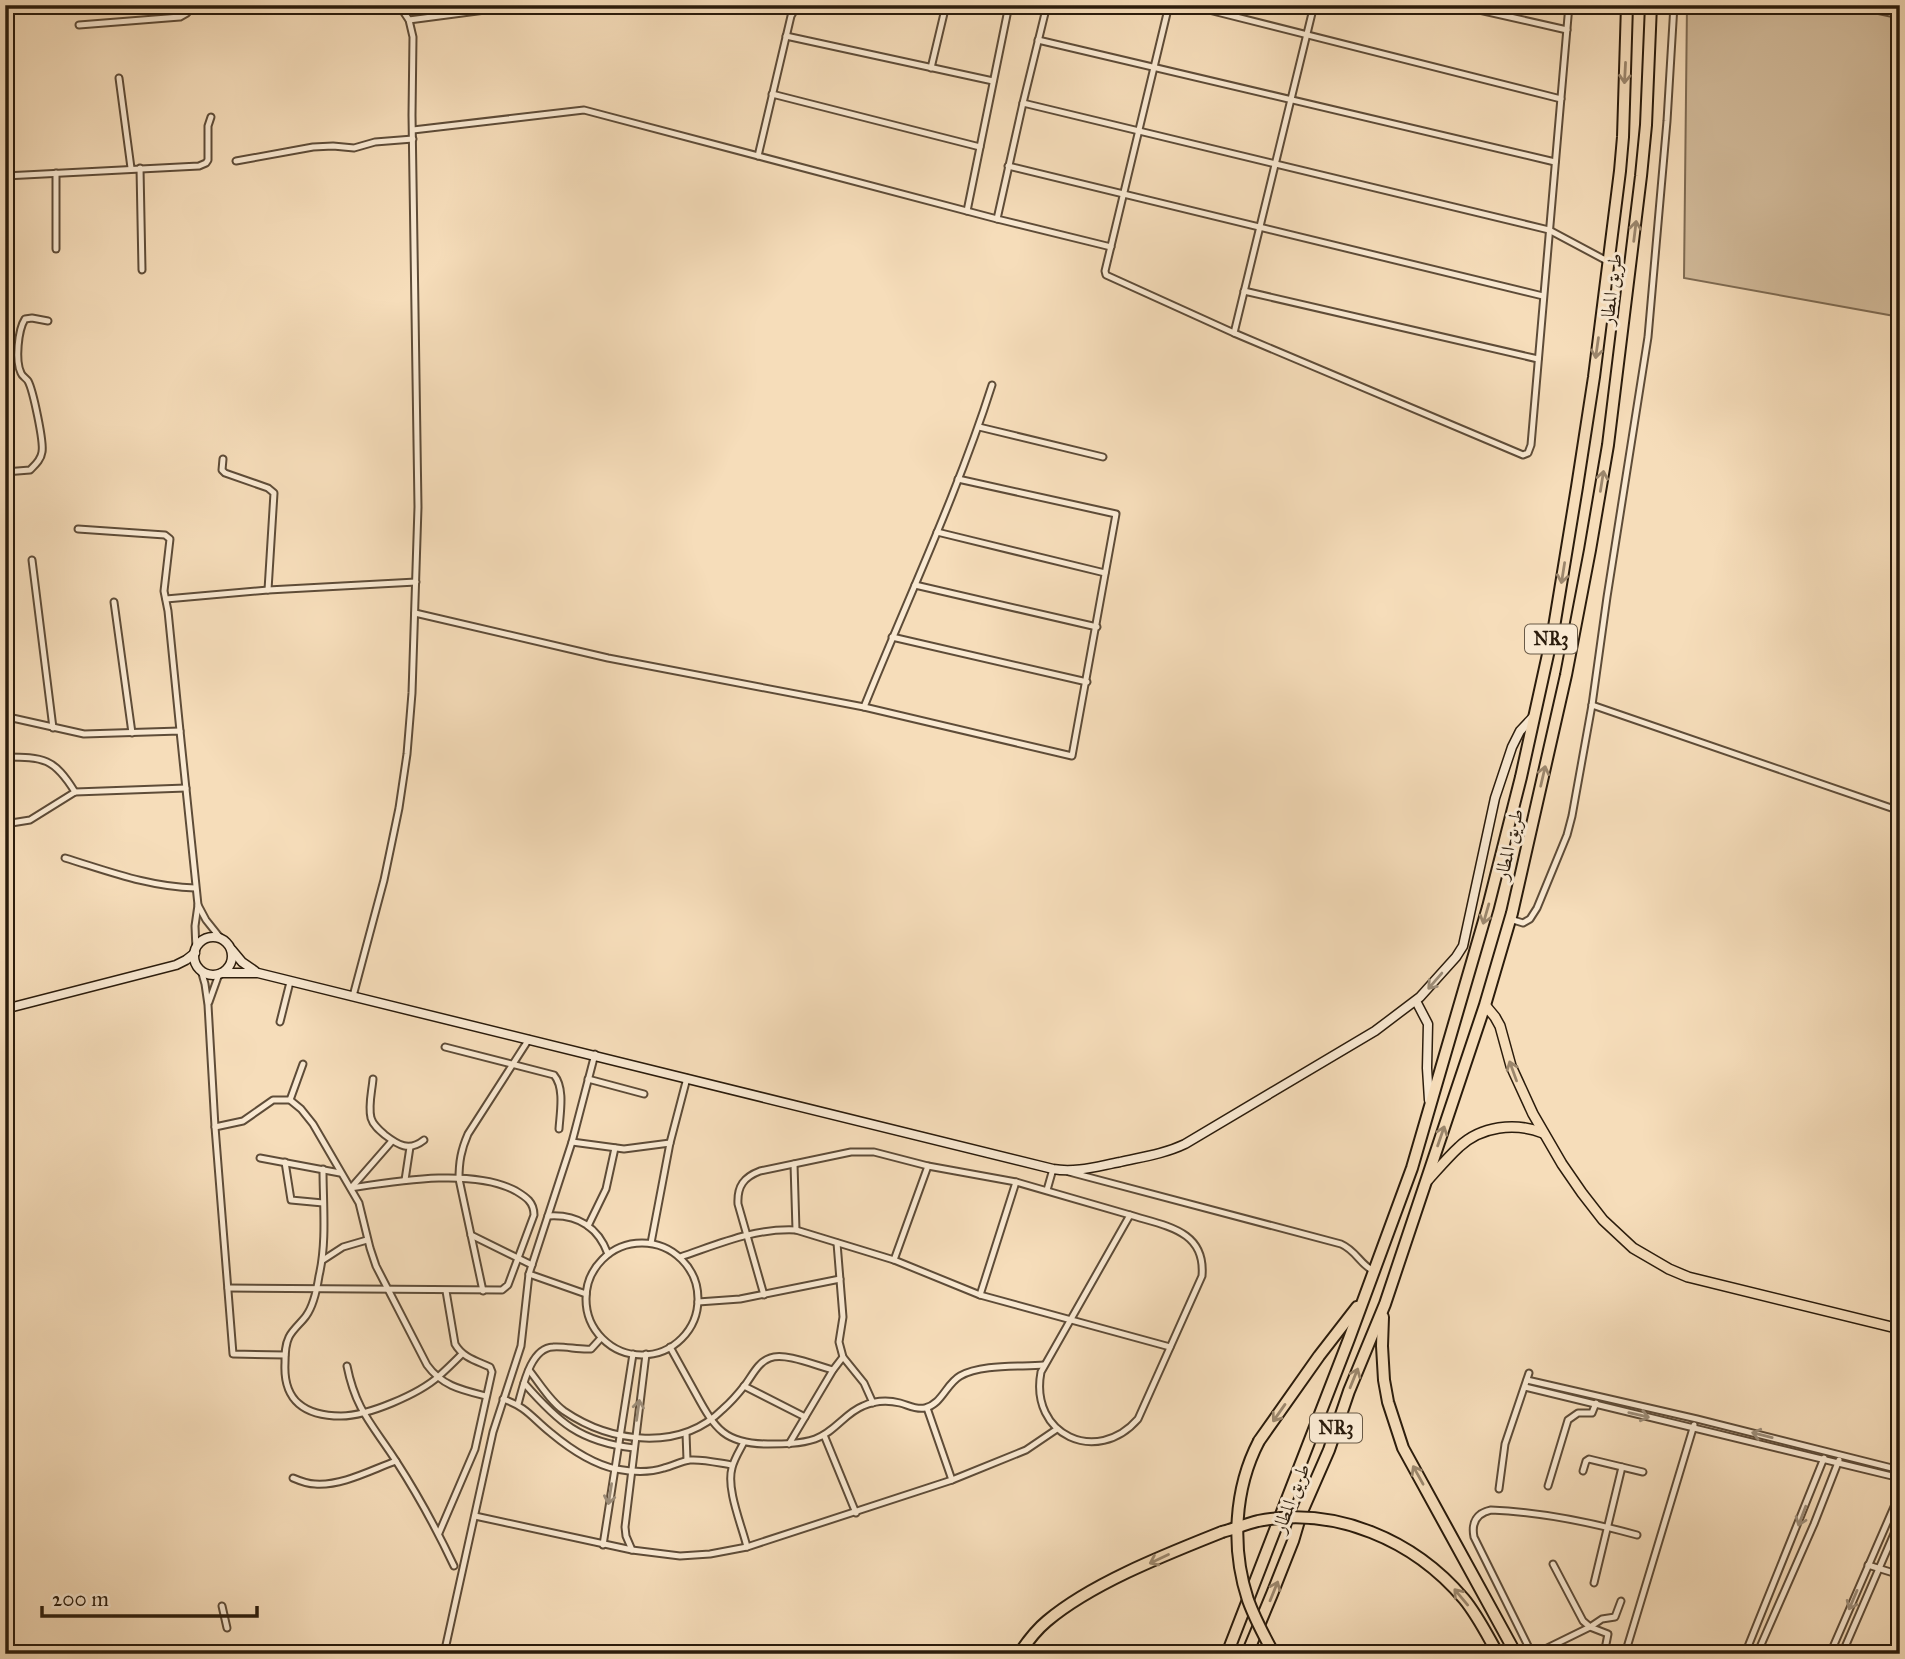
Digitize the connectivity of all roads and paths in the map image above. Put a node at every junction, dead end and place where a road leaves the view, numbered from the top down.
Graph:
1 (188, 5) edge
2 (398, 5) edge
3 (549, 5) edge
4 (803, 5) edge
5 (946, 5) edge
6 (1009, 5) edge
7 (1047, 5) edge
8 (1169, 5) edge
9 (1189, 5) edge
10 (1314, 5) edge
11 (1457, 5) edge
12 (1569, 5) edge
13 (1627, 5) edge
14 (1651, 5) edge
15 (1674, 5) edge
16 (1853, 5) edge
17 (1900, 15) edge
18 (410, 20) junction
19 (79, 25) dead end
20 (1567, 30) junction
21 (1306, 35) junction
22 (786, 36) junction
23 (1038, 40) junction
24 (932, 68) junction
25 (1154, 68) junction
26 (119, 78) dead end
27 (993, 81) junction
28 (772, 94) junction
29 (1561, 99) junction
30 (1291, 100) junction
31 (1023, 103) junction
32 (211, 117) dead end
33 (413, 130) junction
34 (1139, 131) junction
35 (413, 139) junction
36 (980, 147) junction
37 (758, 156) junction
38 (236, 161) dead end
39 (1555, 162) junction
40 (1275, 164) junction
41 (1008, 166) junction
42 (131, 168) junction
43 (140, 168) junction
44 (56, 173) junction
45 (5, 176) edge
46 (1124, 194) junction
47 (967, 211) junction
48 (997, 219) junction
49 (1260, 226) junction
50 (1549, 230) junction
51 (1111, 247) junction
52 (56, 249) dead end
53 (1609, 262) junction
54 (142, 270) dead end
55 (1244, 291) junction
56 (1543, 296) junction
57 (48, 321) dead end
58 (1234, 333) junction
59 (1538, 359) junction
60 (992, 385) dead end
61 (979, 426) junction
62 (1102, 457) dead end
63 (223, 459) dead end
64 (5, 472) edge
65 (958, 479) junction
66 (78, 528) dead end
67 (937, 532) junction
68 (32, 560) dead end
69 (1105, 573) junction
70 (416, 582) junction
71 (915, 585) junction
72 (268, 590) junction
73 (166, 599) junction
74 (114, 602) dead end
75 (415, 613) junction
76 (1097, 627) junction
77 (892, 637) junction
78 (1087, 682) junction
79 (5, 699) edge
80 (1592, 705) junction
81 (864, 707) junction
82 (1534, 716) junction
83 (7, 717) edge
84 (53, 728) junction
85 (180, 731) junction
86 (132, 733) junction
87 (5, 757) edge
88 (186, 788) junction
89 (75, 792) junction
90 (1900, 811) edge
91 (5, 824) edge
92 (65, 858) dead end
93 (195, 888) junction
94 (198, 905) junction
95 (1510, 919) junction
96 (222, 940) junction
97 (230, 947) junction
98 (195, 951) junction
99 (176, 965) junction
100 (199, 968) junction
101 (221, 973) junction
102 (258, 973) junction
103 (290, 982) junction
104 (353, 996) junction
105 (1416, 1001) junction
106 (208, 1005) junction
107 (1485, 1005) junction
108 (5, 1009) edge
109 (281, 1022) dead end
110 (529, 1038) junction
111 (444, 1047) dead end
112 (595, 1055) junction
113 (303, 1064) dead end
114 (513, 1065) junction
115 (687, 1078) junction
116 (373, 1079) dead end
117 (588, 1079) junction
118 (645, 1094) dead end
119 (290, 1100) junction
120 (1430, 1107) junction
121 (215, 1126) junction
122 (559, 1129) dead end
123 (1543, 1133) junction
124 (424, 1140) dead end
125 (392, 1141) junction
126 (572, 1142) junction
127 (670, 1143) junction
128 (410, 1147) junction
129 (615, 1148) junction
130 (260, 1158) dead end
131 (285, 1162) junction
132 (794, 1164) junction
133 (928, 1166) junction
134 (323, 1169) junction
135 (1053, 1169) junction
136 (1064, 1171) junction
137 (340, 1172) junction
138 (459, 1179) junction
139 (405, 1180) junction
140 (1016, 1182) junction
141 (1425, 1183) junction
142 (351, 1188) junction
143 (1048, 1190) junction
144 (323, 1203) junction
145 (1130, 1215) junction
146 (548, 1216) junction
147 (589, 1226) junction
148 (796, 1230) junction
149 (747, 1234) junction
150 (471, 1235) junction
151 (367, 1240) junction
152 (651, 1243) junction
153 (837, 1243) junction
154 (608, 1254) junction
155 (680, 1257) junction
156 (519, 1259) junction
157 (894, 1260) junction
158 (323, 1261) junction
159 (532, 1265) junction
160 (1374, 1271) junction
161 (529, 1274) junction
162 (840, 1279) junction
163 (228, 1288) junction
164 (317, 1289) junction
165 (388, 1290) junction
166 (446, 1291) junction
167 (483, 1291) junction
168 (586, 1294) junction
169 (980, 1294) junction
170 (764, 1295) junction
171 (1363, 1300) junction
172 (698, 1302) junction
173 (1385, 1304) junction
174 (1071, 1320) junction
175 (1900, 1329) edge
176 (601, 1338) junction
177 (670, 1347) junction
178 (1170, 1347) junction
179 (462, 1353) junction
180 (633, 1354) junction
181 (646, 1354) junction
182 (285, 1355) junction
183 (844, 1357) junction
184 (1044, 1365) junction
185 (347, 1366) dead end
186 (529, 1370) junction
187 (832, 1370) junction
188 (438, 1378) junction
189 (524, 1383) junction
190 (744, 1386) junction
191 (1525, 1387) junction
192 (486, 1396) junction
193 (1597, 1396) junction
194 (503, 1399) junction
195 (873, 1402) junction
196 (556, 1403) junction
197 (518, 1404) junction
198 (1595, 1404) junction
199 (927, 1408) junction
200 (548, 1410) junction
201 (363, 1414) junction
202 (805, 1417) junction
203 (1697, 1419) junction
204 (710, 1421) junction
205 (1693, 1428) junction
206 (1057, 1429) junction
207 (686, 1433) junction
208 (619, 1434) junction
209 (824, 1434) junction
210 (635, 1437) junction
211 (744, 1442) junction
212 (789, 1444) junction
213 (617, 1446) junction
214 (634, 1448) junction
215 (1826, 1455) junction
216 (1840, 1455) junction
217 (396, 1461) junction
218 (687, 1461) junction
219 (1838, 1462) junction
220 (732, 1465) junction
221 (1622, 1467) junction
222 (614, 1469) junction
223 (1900, 1469) edge
224 (631, 1471) junction
225 (1583, 1471) dead end
226 (1643, 1472) dead end
227 (293, 1478) dead end
228 (1900, 1478) edge
229 (952, 1480) junction
230 (1548, 1486) dead end
231 (1499, 1489) dead end
232 (1900, 1493) edge
233 (856, 1513) junction
234 (475, 1516) junction
235 (1900, 1520) edge
236 (1608, 1527) junction
237 (439, 1533) junction
238 (1637, 1535) dead end
239 (603, 1545) junction
240 (747, 1547) junction
241 (632, 1550) junction
242 (1553, 1564) dead end
243 (1868, 1565) junction
244 (454, 1566) dead end
245 (1879, 1569) junction
246 (1900, 1575) edge
247 (1594, 1583) dead end
248 (1620, 1601) dead end
249 (222, 1606) dead end
250 (1590, 1627) junction
251 (227, 1628) dead end
252 (444, 1654) edge
253 (1019, 1654) edge
254 (1227, 1654) edge
255 (1247, 1654) edge
256 (1273, 1654) edge
257 (1498, 1654) edge
258 (1516, 1654) edge
259 (1533, 1654) edge
260 (1604, 1654) edge
261 (1625, 1654) edge
262 (1745, 1654) edge
263 (1758, 1654) edge
264 (1830, 1654) edge
265 (1842, 1654) edge

1 - 19 street
2 - 18 street
3 - 18 street
4 - 22 street
5 - 24 street
6 - 27 street
7 - 23 street
8 - 25 street
9 - 21 street
10 - 21 street
11 - 20 street
12 - 20 street
13 -> 53 highway, طريق المطار / NR3
95 -> 14 highway, طريق المطار / NR3
15 - 80 street
16 - 17 street
18 - 33 street
20 - 29 street
21 - 29 street
21 - 30 street
22 - 24 street
22 - 28 street
23 - 25 street
23 - 31 street
24 - 27 street
25 - 30 street
25 - 34 street
26 - 42 street
27 - 36 street
28 - 36 street
28 - 37 street
29 - 39 street
30 - 39 street
30 - 40 street
31 - 34 street
31 - 41 street
32 - 43 street
33 - 35 street
33 - 37 street
34 - 40 street
34 - 46 street
35 - 38 street
35 - 70 street
36 - 47 street
37 - 47 street
39 - 50 street
40 - 49 street
40 - 50 street
41 - 46 street
41 - 48 street
42 - 43 street
42 - 44 street
43 - 54 street
44 - 45 street
44 - 52 street
46 - 49 street
46 - 51 street
47 - 48 street
48 - 51 street
49 - 55 street
49 - 56 street
50 - 53 street
50 - 56 street
51 - 58 street
53 -> 82 highway, طريق المطار / NR3
55 - 58 street
55 - 59 street
56 - 59 street
57 - 64 street
58 - 59 street
60 - 61 street
61 - 62 street
61 - 65 street
63 - 72 street
65 - 67 street
65 - 69 street
66 - 73 street
67 - 69 street
67 - 71 street
68 - 84 street
69 - 76 street
70 - 72 street
70 - 75 street
71 - 76 street
71 - 77 street
72 - 73 street
73 - 85 street
74 - 86 street
75 - 81 street
75 - 104 street
76 - 78 street
77 - 78 street
77 - 81 street
78 - 81 street
79 - 83 street
80 - 90 street
80 - 95 street
82 -> 105 main road
82 -> 120 highway, طريق المطار / NR3
83 - 84 street
84 - 86 street
85 - 86 street
85 - 88 street
87 - 89 street
88 - 89 street
88 - 93 street
89 - 91 street
92 - 93 street
93 - 94 street
94 - 96 street
94 - 98 street
95 - 107 highway, طريق المطار / NR3
96 - 97 main road
96 - 98 main road
97 - 101 main road
97 - 102 main road
98 - 99 main road
98 - 100 main road
99 - 100 main road
99 - 108 main road
100 - 101 main road
100 - 106 street
101 - 102 main road
101 - 106 street
102 - 103 main road
103 - 104 main road
103 - 109 street
104 - 110 main road
105 - 120 main road
105 - 136 main road
106 - 121 street
123 -> 107 main road
141 -> 107 highway, طريق المطار / NR3
110 - 112 main road
110 - 114 street
111 - 114 street
112 - 115 main road
112 - 117 street
113 - 119 street
114 - 122 street
114 - 138 street
115 - 127 street
115 - 135 main road
116 - 125 street
117 - 118 street
117 - 126 street
119 - 121 street
119 - 137 street
120 - 160 highway, طريق المطار / NR3
121 - 163 street
123 - 141 main road
123 - 175 main road
124 - 128 street
125 - 128 street
125 - 142 street
126 - 129 street
126 - 146 street
127 - 129 street
127 - 152 street
128 - 139 street
129 - 147 street
130 - 131 street
131 - 134 street
131 - 144 street
132 - 133 street
132 - 148 street
132 - 149 street
133 - 140 street
133 - 157 street
134 - 137 street
134 - 144 street
135 - 136 main road
135 - 143 street
136 - 160 street
137 - 142 street
138 - 139 street
138 - 150 street
138 - 156 street
139 - 142 street
140 - 143 street
140 - 169 street
141 - 173 highway, طريق المطار / NR3
142 - 151 street
143 - 145 street
144 - 158 street
145 - 174 street
145 - 178 street
146 - 147 street
146 - 159 street
147 - 154 street
148 - 149 street
148 - 153 street
149 - 155 street
149 - 170 street
150 - 156 street
150 - 167 street
151 - 158 street
151 - 165 street
152 - 154 street
152 - 155 street
153 - 157 street
153 - 162 street
154 - 168 street
155 - 172 street
156 - 159 street
156 - 167 street
157 - 169 street
158 - 164 street
159 - 161 street
160 - 171 highway, طريق المطار / NR3
161 - 168 street
161 - 194 street
162 - 170 street
162 - 183 street
163 - 164 street
163 - 182 street
164 - 165 street
164 - 182 street
165 - 166 street
165 - 188 street
166 - 167 street
166 - 179 street
168 - 176 street
169 - 174 street
170 - 172 street
171 - 254 highway, طريق المطار / NR3
171 -> 256 highway, bridge
172 - 177 street
255 -> 173 highway, طريق المطار / NR3
258 -> 173 highway
174 - 178 street
174 - 184 street
176 - 180 street
176 - 186 street
177 - 181 street
177 - 204 street
178 - 206 street
179 - 188 street
179 - 192 street
180 - 181 street
180 - 208 street
210 -> 181 street
182 - 201 street
183 - 187 street
183 - 195 street
184 - 199 street
184 - 206 street
185 - 201 street
186 - 189 street
186 - 196 street
187 - 190 street
187 - 202 street
188 - 192 street
188 - 201 street
189 - 197 street
189 - 200 street
190 - 202 street
190 - 204 street
191 - 193 street
191 - 198 street
191 - 231 street
192 - 237 street
193 - 198 street
193 - 203 street
194 - 197 street
194 - 234 street
195 - 199 street
195 - 209 street
196 - 200 street
196 - 208 street
197 - 222 street
198 -> 205 street
198 - 230 street
199 - 229 street
200 - 213 street
201 - 217 street
202 - 212 street
203 - 205 street
215 -> 203 street
204 - 207 street
204 - 211 street
205 - 215 street
205 - 261 street
206 - 229 street
207 - 210 street
207 - 218 street
208 - 210 street
208 - 213 street
209 - 212 street
209 - 233 street
210 - 214 street
211 - 212 street
211 - 220 street
213 - 214 street
213 - 222 street
214 - 224 street
215 - 216 street
215 - 219 street
215 -> 262 street
216 - 219 street
216 - 223 street
217 - 227 street
217 - 237 street
218 - 220 street
218 - 224 street
219 - 228 street
219 - 263 street
220 - 240 street
221 - 225 street
221 - 226 street
221 - 236 street
222 - 224 street
222 -> 239 street
224 - 241 street
229 - 233 street
232 - 243 street
233 - 240 street
234 - 239 street
234 - 252 street
235 - 245 street
236 - 238 street
236 - 247 street
236 - 259 street
237 - 244 street
239 - 241 street
240 - 241 street
242 - 250 street
243 - 245 street
243 -> 264 street
245 - 246 street
245 - 265 street
248 - 250 street
249 - 251 street
250 - 259 street
250 - 260 street
257 -> 253 highway, bridge

